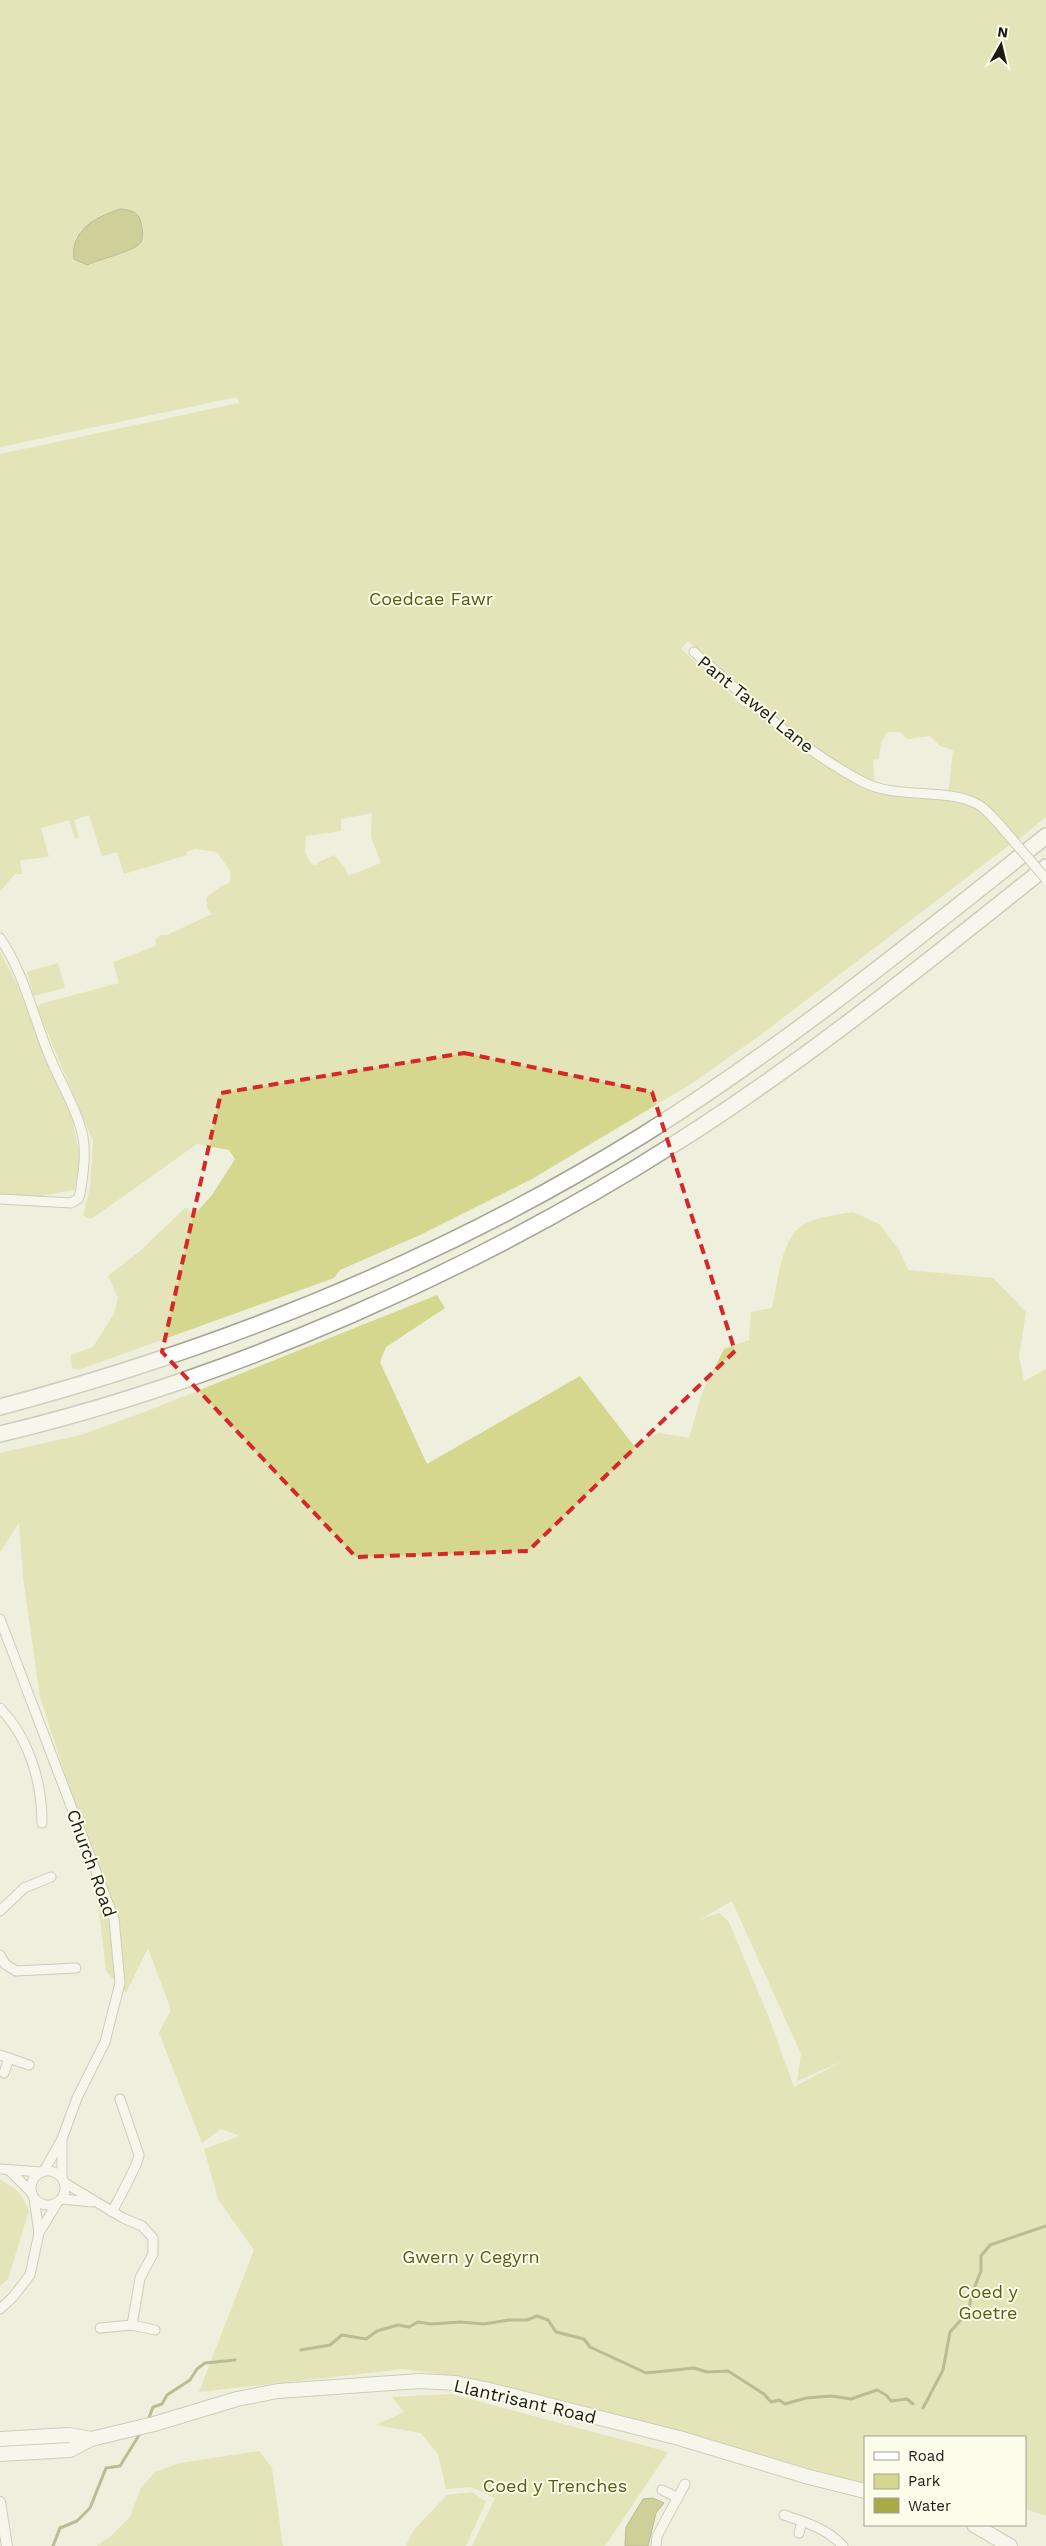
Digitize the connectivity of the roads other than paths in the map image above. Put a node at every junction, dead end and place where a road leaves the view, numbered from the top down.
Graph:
1 (694, 652) dead end
2 (1046, 836) edge
3 (1046, 867) edge
4 (1046, 879) edge
5 (0, 938) edge
6 (0, 1199) edge
7 (0, 1408) edge
8 (0, 1434) edge
9 (0, 1619) edge
10 (0, 1708) edge
11 (42, 1823) dead end
12 (51, 1877) dead end
13 (0, 1911) edge
14 (0, 1955) edge
15 (76, 1968) dead end
16 (4, 2057) edge
17 (29, 2065) dead end
18 (4, 2073) dead end
19 (120, 2098) dead end
20 (62, 2139) junction
21 (4, 2170) edge
22 (43, 2172) junction
23 (64, 2180) junction
24 (33, 2195) junction
25 (59, 2201) junction
26 (95, 2202) junction
27 (112, 2212) junction
28 (39, 2232) junction
29 (0, 2309) edge
30 (132, 2325) junction
31 (100, 2328) dead end
32 (155, 2330) dead end
33 (92, 2439) junction
34 (0, 2440) edge
35 (0, 2454) edge
36 (685, 2484) dead end
37 (662, 2490) dead end
38 (864, 2491) edge
39 (678, 2498) junction
40 (0, 2502) edge
41 (784, 2516) dead end
42 (802, 2521) junction
43 (976, 2526) edge
44 (798, 2533) dead end
45 (7, 2546) edge
46 (656, 2546) edge
47 (843, 2546) edge
48 (1010, 2546) edge

1 - 4 street, Pant Tawel Lane, bridge
2 - 7 highway
3 - 8 highway
5 - 6 street
9 - 20 street, Church Road
10 - 11 street
12 - 13 street
14 - 15 street
16 - 17 street
16 - 18 street
19 - 27 street
20 - 22 street, Church Road
20 - 23 street, Church Road
21 - 22 street
21 - 24 street
22 - 23 street
22 - 24 street
23 - 25 street
23 - 26 street
24 - 25 street
24 - 28 street
25 - 26 street
25 - 28 street
26 - 27 street
27 - 30 street
28 - 29 street
30 - 31 street
30 - 32 street
33 - 34 main road, Llantrisant Road
33 - 35 main road, Llantrisant Road
33 - 38 main road, Llantrisant Road
36 - 39 street
37 - 39 street
39 - 46 street
40 - 45 street
41 - 42 street
42 - 44 street
42 - 47 street
43 - 48 main road

